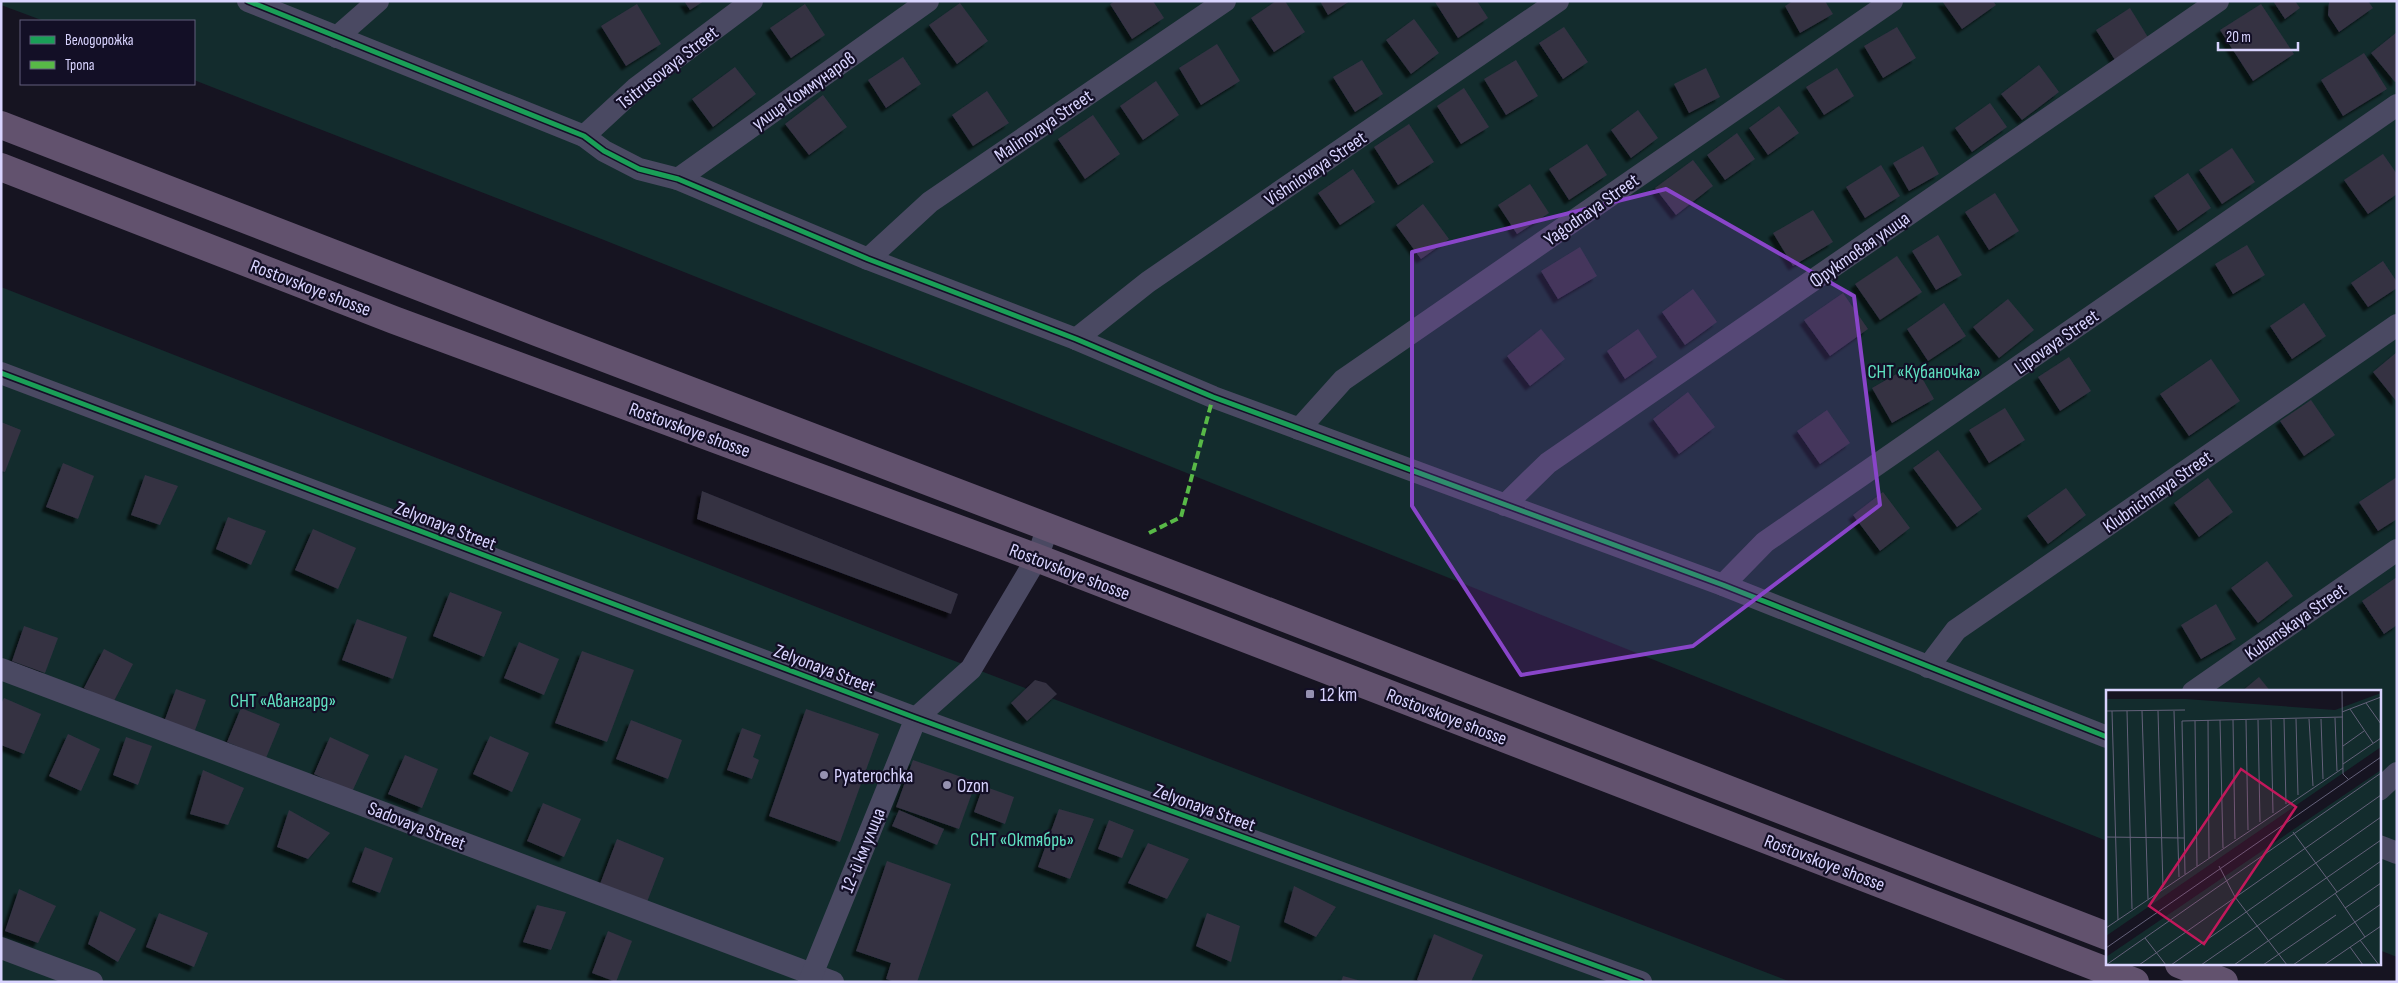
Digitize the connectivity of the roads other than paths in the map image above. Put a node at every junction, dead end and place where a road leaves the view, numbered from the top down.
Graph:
1 (248, 1) edge
2 (378, 1) edge
3 (752, 1) edge
4 (928, 1) edge
5 (1225, 1) edge
6 (1558, 1) edge
7 (1892, 1) edge
8 (2218, 1) edge
9 (337, 37) junction
10 (2397, 106) edge
11 (1, 125) edge
12 (584, 136) junction
13 (1, 167) edge
14 (678, 179) junction
15 (868, 259) junction
16 (2397, 325) edge
17 (1076, 339) junction
18 (1, 373) edge
19 (1299, 429) junction
20 (1504, 505) junction
21 (1048, 527) junction
22 (2397, 550) edge
23 (1037, 558) junction
24 (1723, 585) junction
25 (1928, 666) junction
26 (1, 669) edge
27 (2196, 690) edge
28 (916, 718) junction
29 (2106, 737) edge
30 (2397, 773) edge
31 (2380, 789) edge
32 (2380, 846) edge
33 (2397, 853) edge
34 (2106, 936) edge
35 (1, 948) edge
36 (2184, 966) edge
37 (810, 978) edge
38 (92, 982) edge
39 (833, 982) edge
40 (1641, 982) edge
41 (2135, 982) edge
42 (2224, 982) edge

1 - 9 street
2 - 9 street
3 - 12 street, Tsitrusovaya Street
4 - 14 street, улица Коммунаров
5 - 15 street, Malinovaya Street
6 - 17 street, Vishniovaya Street
7 - 19 street, Yagodnaya Street
8 - 20 street, Фруктовая улица
9 - 12 street
10 - 24 street, Lipovaya Street
11 - 21 highway, Rostovskoye shosse
12 - 14 street
13 - 23 highway, Rostovskoye shosse
14 - 15 street
15 - 17 street
16 - 25 street, Klubnichnaya Street
17 - 19 street
18 - 28 street, Zelyonaya Street
19 - 20 street
20 - 24 street
21 - 23 street
21 - 34 highway, Rostovskoye shosse
22 - 27 street, Kubanskaya Street
23 - 28 street
23 - 41 highway, Rostovskoye shosse
24 - 25 street
25 - 29 street
26 - 37 street, Sadovaya Street
28 - 37 street, 12-й км улица
28 - 40 street, Zelyonaya Street
30 - 31 street
32 - 33 street
35 - 38 street
36 - 42 highway
37 - 39 street, Sadovaya Street

